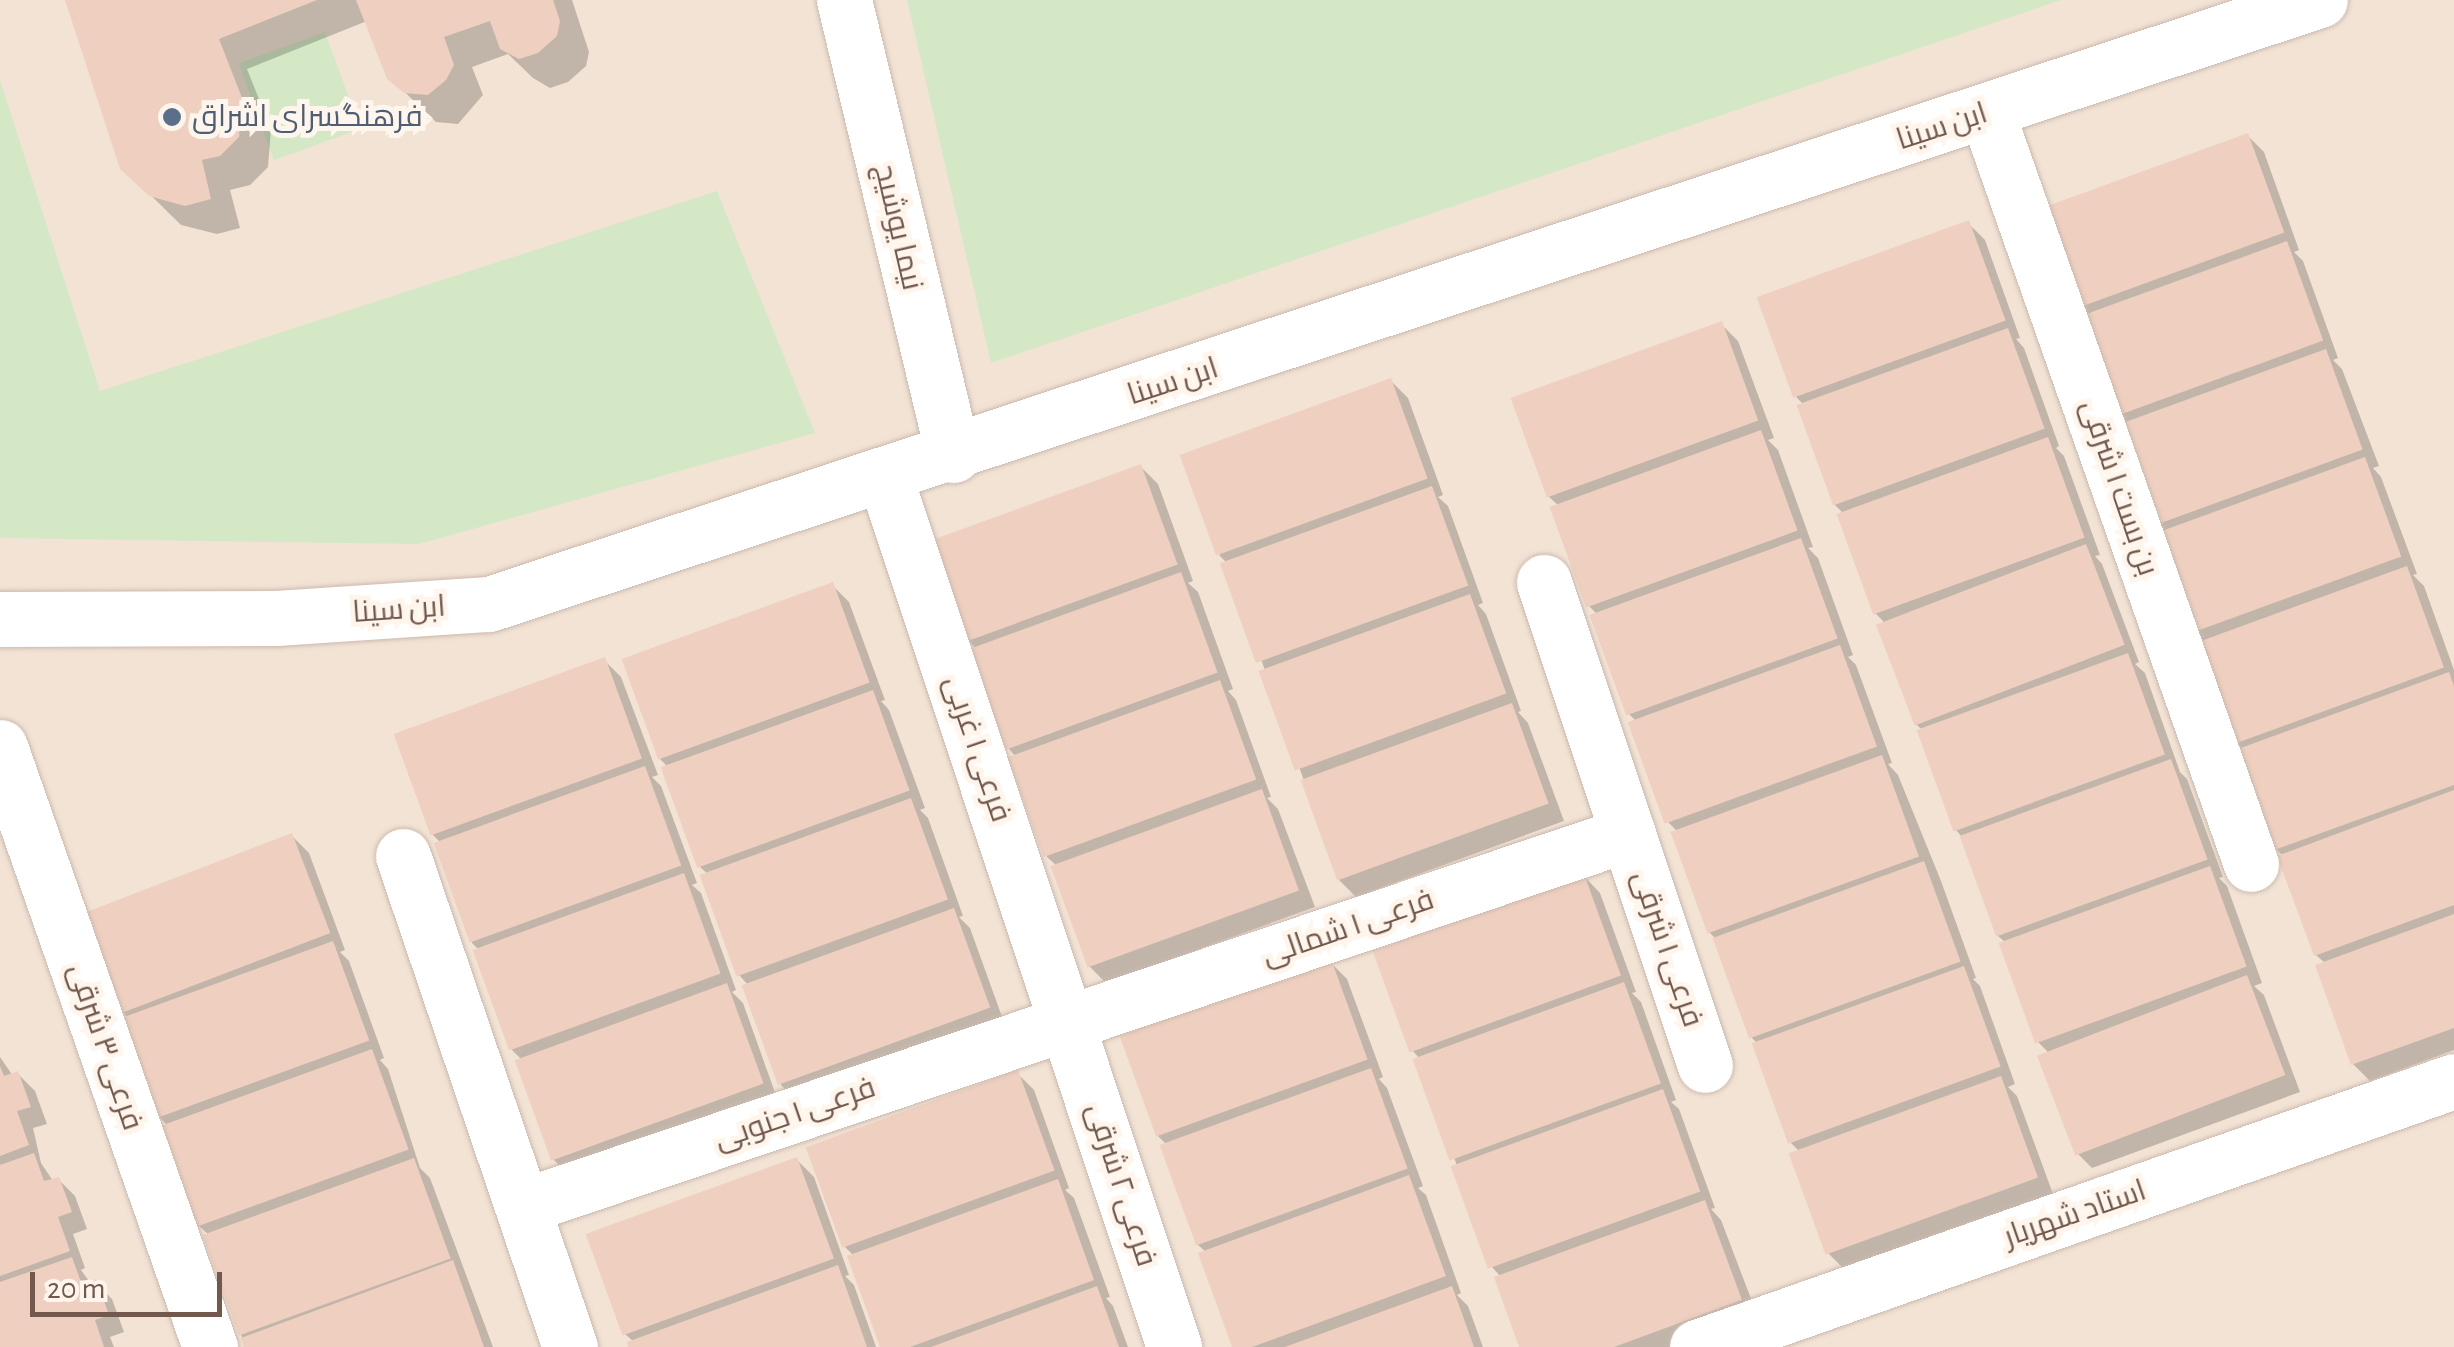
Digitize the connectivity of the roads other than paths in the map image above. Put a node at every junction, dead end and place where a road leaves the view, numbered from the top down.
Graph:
1 (844, 0) edge
2 (2320, 0) edge
3 (1987, 112) junction
4 (953, 455) junction
5 (886, 476) junction
6 (1544, 582) dead end
7 (0, 619) edge
8 (0, 747) edge
9 (1628, 834) junction
10 (403, 856) dead end
11 (2251, 864) dead end
12 (1068, 1022) junction
13 (1706, 1065) dead end
14 (2454, 1080) edge
15 (523, 1206) junction
16 (210, 1347) edge
17 (570, 1347) edge
18 (1174, 1347) edge
19 (1697, 1347) edge

1 - 4 street, نیما یوشیج
2 - 3 street, ابن سینا
3 - 4 street, ابن سینا
3 - 11 street, بن بست ۱ شرقی
4 - 5 street, ابن سینا
5 - 7 street, ابن سینا
5 - 12 street, فرعی ۱ غربی
6 - 9 street
8 - 16 street, فرعی ۳ شرقی
9 - 12 street, فرعی ۱ شمالی
9 - 13 street, فرعی ۱ شرقی
10 - 15 street
12 - 15 street, فرعی ۱ جنوبی
12 - 18 street, فرعی ۲ شرقی
14 - 19 street, استاد شهریار
15 - 17 street

